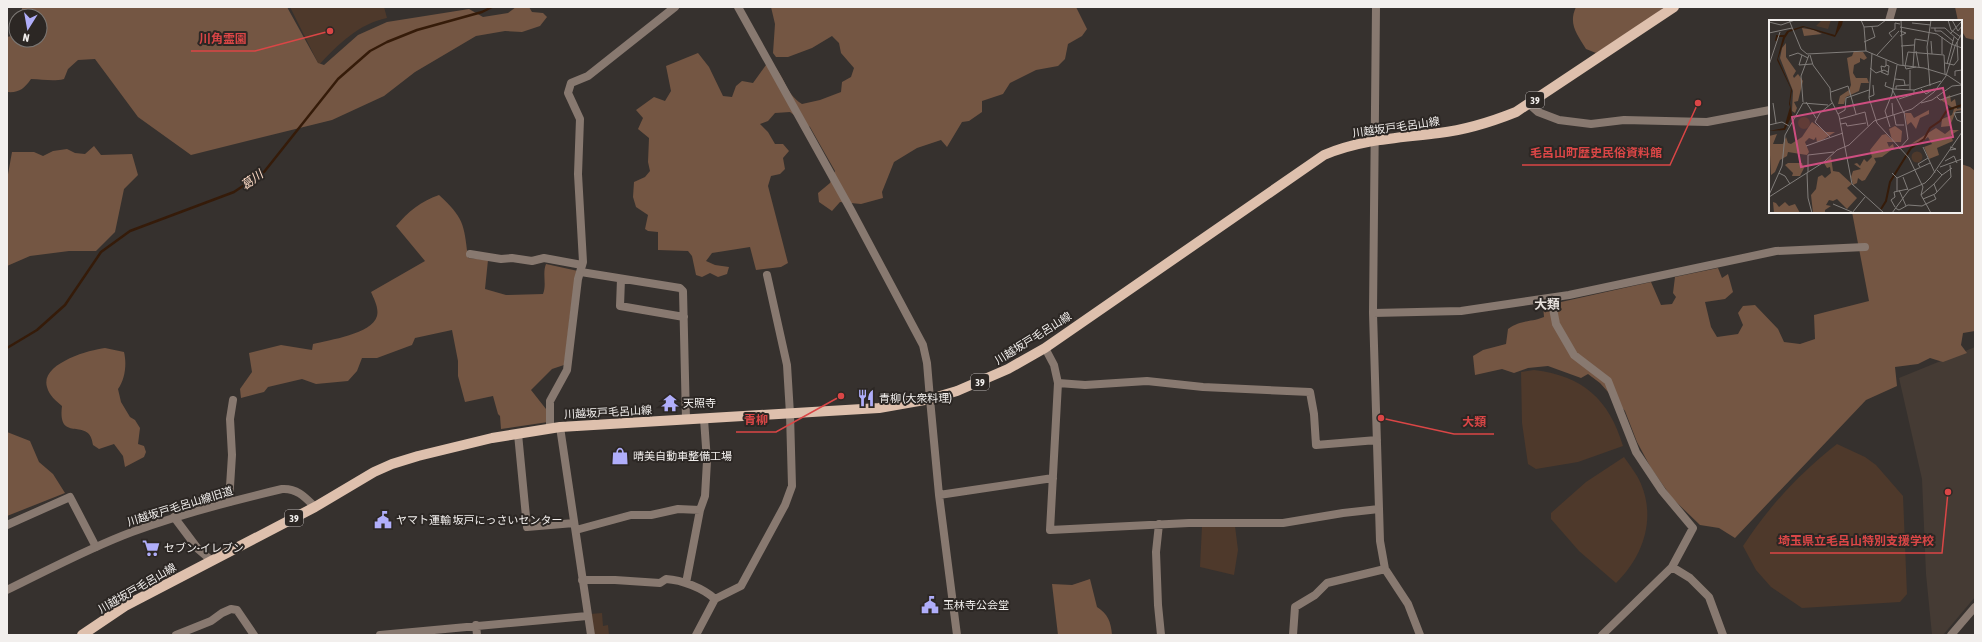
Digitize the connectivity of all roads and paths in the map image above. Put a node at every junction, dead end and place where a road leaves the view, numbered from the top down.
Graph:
1 (675, 7) edge
2 (738, 7) edge
3 (1376, 7) edge
4 (1674, 7) edge
5 (1893, 7) edge
6 (1889, 20) edge
7 (1529, 104) junction
8 (1769, 110) edge
9 (1375, 140) junction
10 (1865, 247) dead end
11 (470, 254) dead end
12 (582, 268) junction
13 (767, 274) dead end
14 (621, 279) junction
15 (1551, 298) junction
16 (1373, 313) junction
17 (684, 317) junction
18 (1045, 348) junction
19 (1058, 383) junction
20 (930, 399) junction
21 (233, 400) dead end
22 (790, 414) junction
23 (704, 419) junction
24 (686, 420) junction
25 (555, 428) junction
26 (518, 434) junction
27 (1377, 440) junction
28 (1053, 478) junction
29 (939, 495) junction
30 (229, 502) junction
31 (315, 507) junction
32 (1379, 509) junction
33 (700, 510) junction
34 (174, 517) junction
35 (1159, 524) junction
36 (7, 525) edge
37 (575, 526) junction
38 (96, 547) junction
39 (212, 560) junction
40 (1672, 567) junction
41 (1385, 569) junction
42 (582, 580) junction
43 (686, 583) junction
44 (7, 590) edge
45 (716, 599) junction
46 (1975, 607) edge
47 (587, 616) junction
48 (476, 625) junction
49 (82, 635) edge
50 (176, 635) edge
51 (254, 635) edge
52 (380, 635) edge
53 (477, 635) edge
54 (590, 635) edge
55 (696, 635) edge
56 (957, 635) edge
57 (1161, 635) edge
58 (1293, 635) edge
59 (1420, 635) edge
60 (1602, 635) edge
61 (1723, 635) edge
62 (1951, 635) edge

1 - 12 street
2 - 20 street
3 - 9 street
4 - 7 main road, 川越坂戸毛呂山線 / 39
5 - 6 street
7 - 8 street
7 - 9 main road, 川越坂戸毛呂山線 / 39
9 - 16 street
9 - 18 main road, 川越坂戸毛呂山線 / 39
10 - 15 street
11 - 12 street
12 - 14 street
12 - 25 street
13 - 22 street
14 - 17 street
14 - 17 street
15 - 16 street
15 - 40 street
16 - 27 street
17 - 24 street
18 - 19 street
18 - 20 main road, 川越坂戸毛呂山線 / 39
19 - 27 street
19 - 28 street
20 - 22 main road, 川越坂戸毛呂山線 / 39
20 - 29 street
21 - 30 street
22 - 23 main road, 川越坂戸毛呂山線 / 39
22 - 45 street
23 - 24 main road, 川越坂戸毛呂山線 / 39
23 - 33 street
24 - 25 main road, 川越坂戸毛呂山線 / 39
25 - 26 main road, 川越坂戸毛呂山線 / 39
25 - 37 street
26 - 31 main road, 川越坂戸毛呂山線 / 39
26 - 37 street
27 - 32 street
28 - 29 street
28 - 35 street
29 - 56 street
30 - 31 street, 川越坂戸毛呂山線旧道
30 - 34 street, 川越坂戸毛呂山線旧道
31 - 39 main road, 川越坂戸毛呂山線 / 39
32 - 35 street
32 - 41 street
33 - 37 street
33 - 43 street
34 - 38 street, 川越坂戸毛呂山線旧道
34 - 39 street
35 - 57 street
36 - 38 street
37 - 42 street
38 - 44 street, 川越坂戸毛呂山線旧道
39 - 49 main road, 川越坂戸毛呂山線 / 39
40 - 60 street
40 - 61 street
41 - 58 street
41 - 59 street
42 - 43 street
42 - 47 street
43 - 45 street
45 - 55 street
46 - 62 street
47 - 48 street
47 - 54 street
48 - 52 street
48 - 53 street
50 - 51 street

